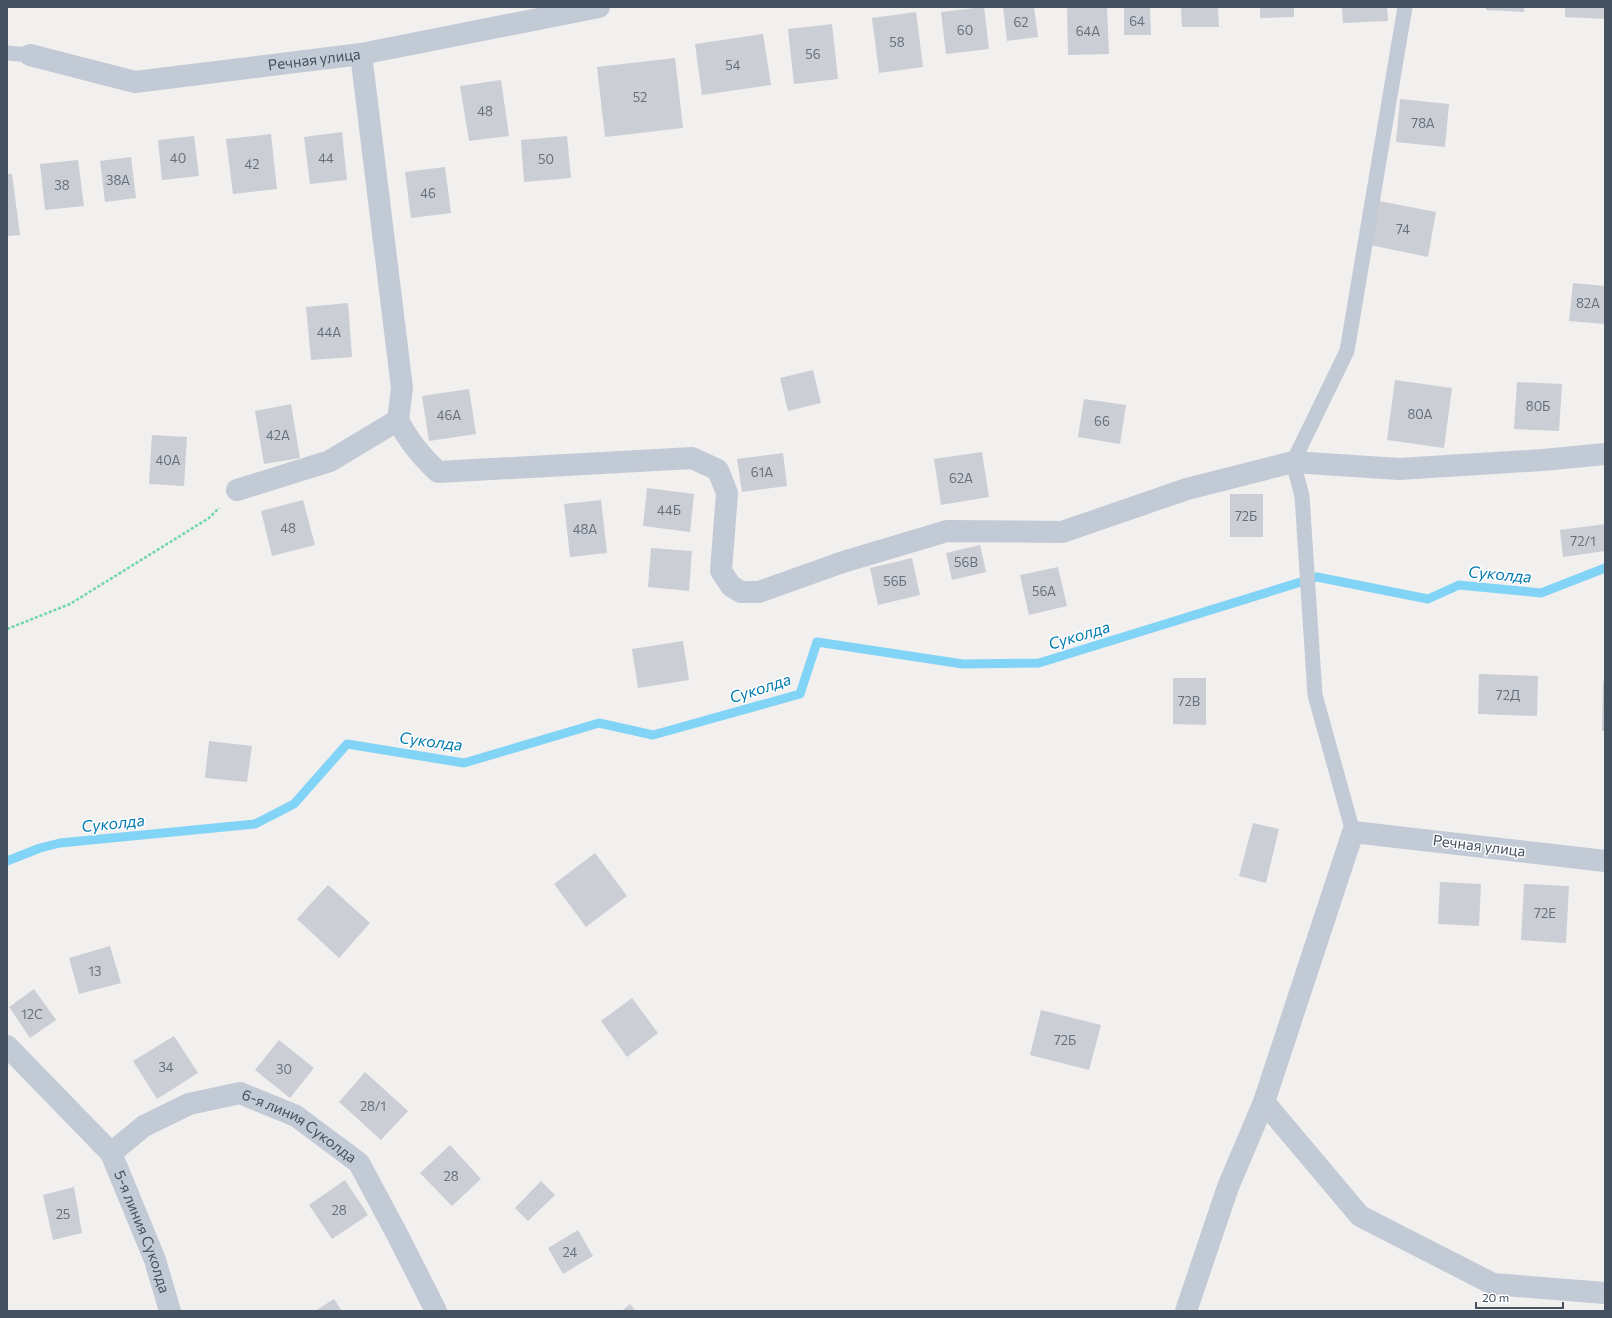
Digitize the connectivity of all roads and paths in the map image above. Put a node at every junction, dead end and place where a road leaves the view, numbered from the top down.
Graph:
1 (599, 7) edge
2 (1405, 7) edge
3 (7, 53) edge
4 (361, 54) junction
5 (30, 55) joint
6 (398, 420) junction
7 (1605, 454) edge
8 (1293, 462) junction
9 (237, 490) joint
10 (7, 629) edge
11 (1352, 832) junction
12 (1605, 861) edge
13 (7, 1046) edge
14 (1264, 1102) junction
15 (111, 1153) junction
16 (1605, 1292) edge
17 (170, 1311) edge
18 (436, 1311) edge
19 (1186, 1311) edge

1 - 4 street, Речная улица
2 - 8 lane
3 - 5 lane
4 - 5 street, Речная улица
4 - 6 street
6 - 8 street
6 - 9 street
7 - 8 street
8 - 11 lane
9 - 10 path
11 - 12 street, Речная улица
11 - 14 street
13 - 15 street
14 - 16 street
14 - 19 street
15 - 17 street, 5-я линия Суколда
15 - 18 street, 6-я линия Суколда

